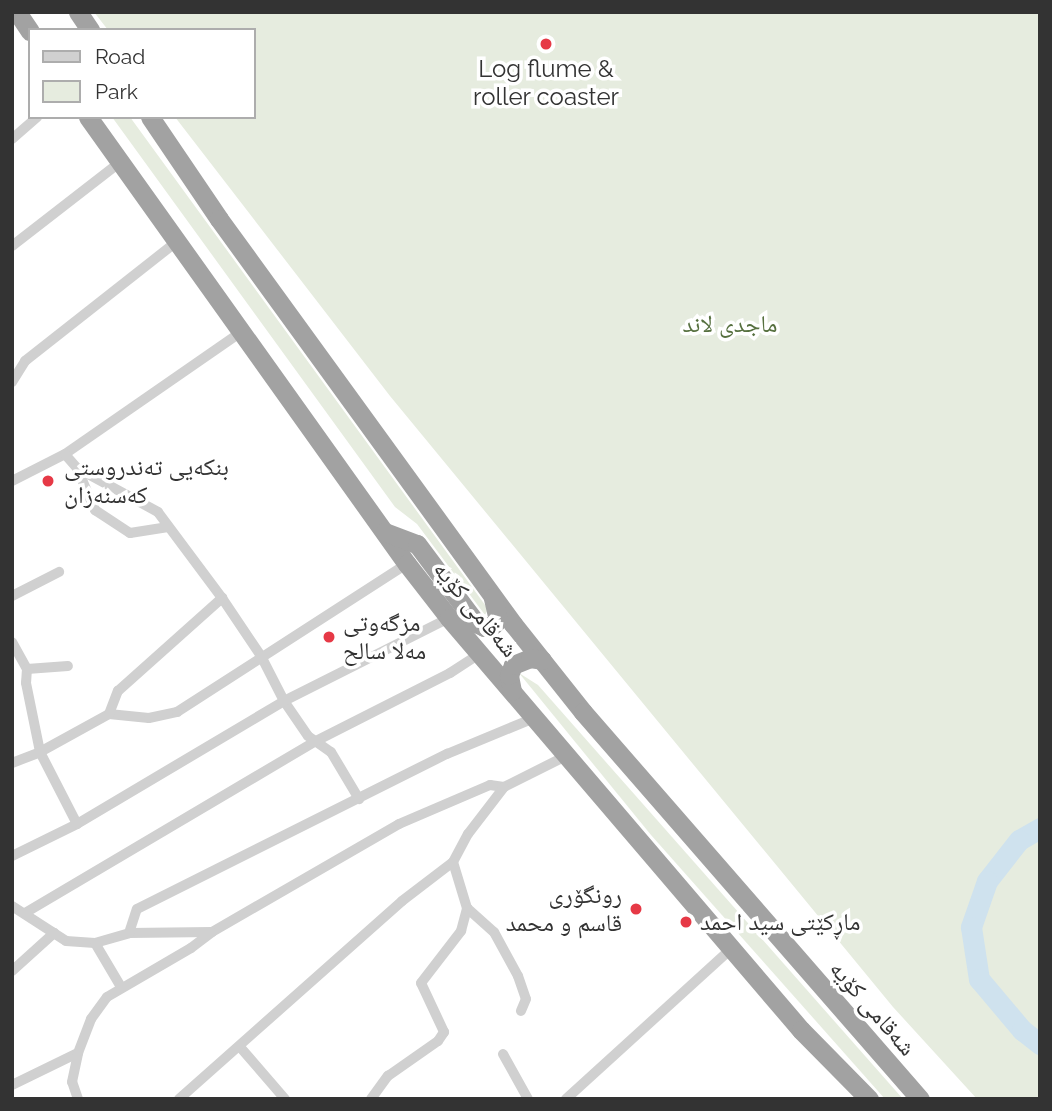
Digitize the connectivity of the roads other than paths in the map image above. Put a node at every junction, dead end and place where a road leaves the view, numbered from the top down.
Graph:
1 (17, 12) edge
2 (78, 12) edge
3 (12, 16) edge
4 (89, 28) edge
5 (28, 29) edge
6 (35, 119) edge
7 (89, 119) edge
8 (151, 119) edge
9 (12, 139) edge
10 (119, 163) junction
11 (176, 242) junction
12 (12, 246) edge
13 (240, 332) junction
14 (12, 382) edge
15 (65, 454) junction
16 (77, 468) junction
17 (13, 480) edge
18 (167, 527) junction
19 (385, 532) junction
20 (407, 564) junction
21 (60, 572) dead end
22 (492, 594) junction
23 (12, 596) edge
24 (222, 598) junction
25 (449, 618) junction
26 (12, 642) edge
27 (481, 653) junction
28 (261, 656) junction
29 (542, 660) junction
30 (68, 666) dead end
31 (27, 669) junction
32 (512, 691) junction
33 (284, 701) junction
34 (109, 714) junction
35 (534, 718) junction
36 (316, 741) junction
37 (40, 752) junction
38 (568, 755) junction
39 (12, 763) edge
40 (504, 787) junction
41 (359, 799) junction
42 (77, 824) junction
43 (12, 856) edge
44 (453, 862) junction
45 (12, 906) edge
46 (467, 908) junction
47 (25, 913) junction
48 (212, 932) junction
49 (54, 933) junction
50 (129, 933) junction
51 (95, 943) junction
52 (732, 948) junction
53 (12, 971) edge
54 (121, 987) junction
55 (521, 1011) dead end
56 (240, 1047) junction
57 (78, 1053) junction
58 (503, 1054) dead end
59 (12, 1085) edge
60 (78, 1099) edge
61 (179, 1099) edge
62 (285, 1099) edge
63 (371, 1099) edge
64 (528, 1099) edge
65 (566, 1099) edge
66 (869, 1099) edge
67 (920, 1099) edge

1 - 3 street
1 - 5 highway
2 - 4 highway
6 - 9 street
7 - 10 highway, شەقامی کۆیە
8 - 22 highway, شەقامی کۆیە
10 - 11 highway, شەقامی کۆیە
10 - 12 street
11 - 13 highway, شەقامی کۆیە
11 - 14 street
13 - 15 street
13 - 19 highway, شەقامی کۆیە
15 - 16 street
15 - 17 street
16 - 18 street
16 - 18 street
18 - 24 street
19 - 20 highway, شەقامی کۆیە
19 - 22 highway
20 - 25 highway, شەقامی کۆیە
20 - 28 street
21 - 23 street
22 - 29 highway, شەقامی کۆیە
24 - 28 street
24 - 34 street
25 - 27 highway, شەقامی کۆیە
25 - 33 street
26 - 31 street
27 - 32 highway, شەقامی کۆیە
27 - 36 street
28 - 33 street
28 - 34 street
29 - 32 highway
29 - 67 highway, شەقامی کۆیە
30 - 31 street
31 - 37 street
32 - 35 highway, شەقامی کۆیە
33 - 36 street
33 - 42 street
34 - 37 street
35 - 38 highway, شەقامی کۆیە
35 - 41 street
36 - 41 street
36 - 47 street
37 - 39 street
37 - 42 street
38 - 40 street
38 - 52 highway, شەقامی کۆیە
40 - 44 street
40 - 48 street
41 - 50 street
42 - 43 street
44 - 46 street
44 - 56 street
45 - 47 street
46 - 55 street
46 - 63 street
47 - 49 street
48 - 50 street
48 - 54 street
49 - 51 street
49 - 53 street
50 - 51 street
51 - 54 street
52 - 65 street
52 - 66 highway, شەقامی کۆیە
54 - 57 street
56 - 61 street
56 - 62 street
57 - 59 street
57 - 60 street
58 - 64 street

